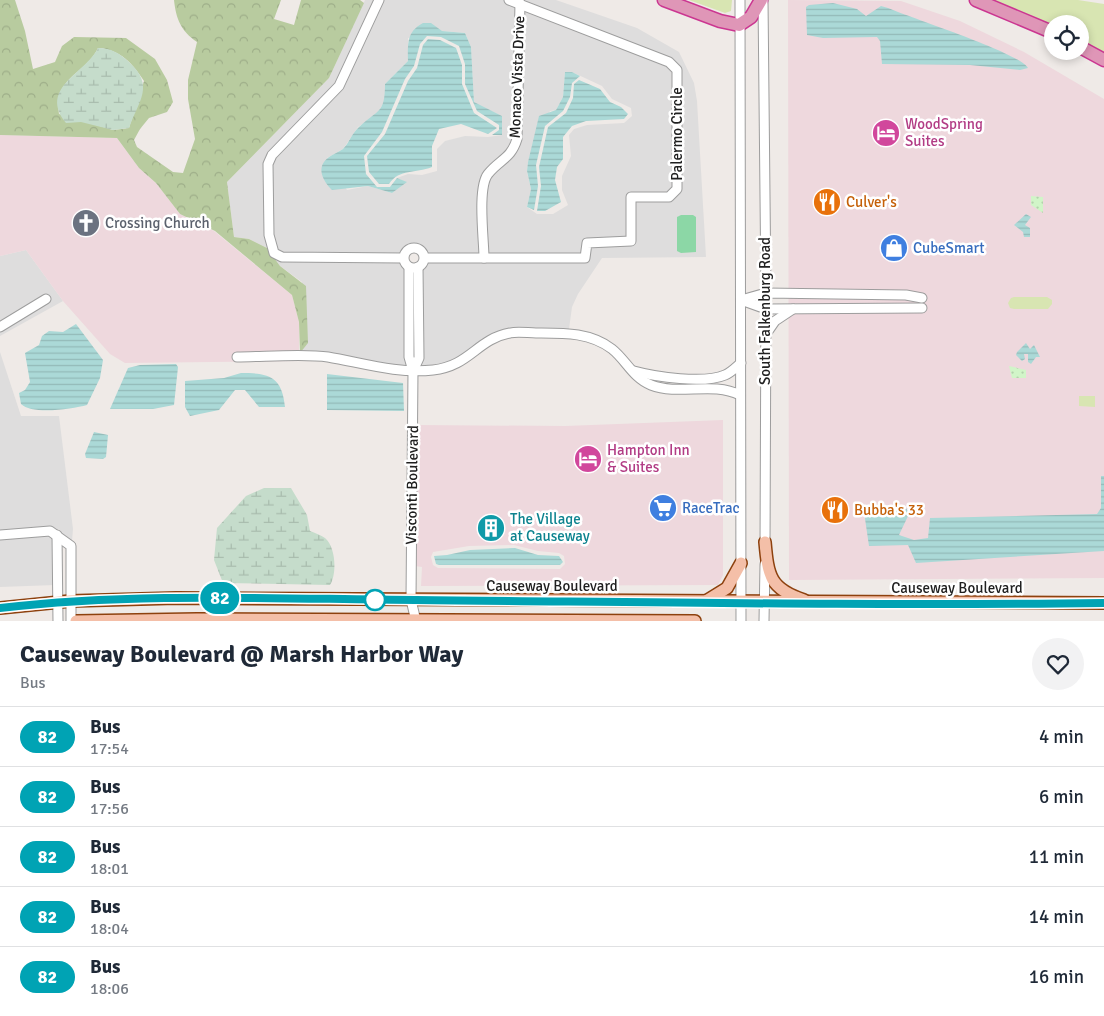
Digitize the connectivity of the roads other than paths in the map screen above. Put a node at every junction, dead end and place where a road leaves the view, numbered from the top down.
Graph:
1 (379, 0) edge
2 (509, 0) edge
3 (664, 0) edge
4 (740, 0) edge
5 (762, 0) edge
6 (976, 0) edge
7 (520, 3) junction
8 (740, 25) junction
9 (1044, 29) edge
10 (1089, 52) edge
11 (1104, 60) edge
12 (403, 258) junction
13 (425, 258) junction
14 (484, 258) junction
15 (414, 267) junction
16 (766, 293) junction
17 (922, 298) dead end
18 (46, 299) dead end
19 (741, 300) junction
20 (922, 308) dead end
21 (766, 309) junction
22 (793, 309) junction
23 (0, 327) edge
24 (766, 334) junction
25 (237, 357) dead end
26 (741, 362) junction
27 (413, 370) junction
28 (632, 370) junction
29 (740, 394) junction
30 (0, 535) edge
31 (57, 535) junction
32 (765, 542) junction
33 (741, 563) junction
34 (411, 600) junction
35 (70, 601) junction
36 (58, 602) junction
37 (705, 602) junction
38 (741, 602) junction
39 (764, 603) junction
40 (816, 603) junction
41 (1104, 603) edge
42 (0, 608) edge
43 (58, 621) edge
44 (71, 621) edge
45 (76, 621) edge
46 (416, 621) edge
47 (695, 621) edge
48 (742, 621) edge
49 (764, 621) edge

1 - 12 street
2 - 7 street, Palermo Circle
3 - 8 highway
4 - 8 street, South Falkenburg Road
5 - 8 highway
5 - 16 street, South Falkenburg Road
6 - 9 highway
7 - 14 street, Monaco Vista Drive
7 - 14 street, Palermo Circle
8 - 19 street, South Falkenburg Road
10 - 11 highway
12 - 13 street
12 - 15 street
13 - 14 street, Palermo Circle
13 - 15 street
15 - 27 street, Visconti Boulevard
16 - 17 street
16 - 19 street
16 - 21 street, South Falkenburg Road
18 - 23 street
19 - 21 street
19 - 26 street, South Falkenburg Road
20 - 22 street
21 - 22 street
21 - 24 street, South Falkenburg Road
22 - 24 street
24 - 32 street, South Falkenburg Road
25 - 27 street
26 - 28 street
26 - 29 street, South Falkenburg Road
27 - 28 street
27 - 34 street, Visconti Boulevard
28 - 29 street
29 - 33 street, South Falkenburg Road
30 - 31 street
31 - 35 street
31 - 36 street
32 - 39 street, South Falkenburg Road
32 - 40 main road
33 - 37 main road
33 - 38 street, South Falkenburg Road
34 - 35 main road, Causeway Boulevard
34 - 37 main road, Causeway Boulevard
34 - 46 street, Visconti Boulevard
35 - 36 main road, Causeway Boulevard
35 - 44 street
36 - 42 main road, Causeway Boulevard
36 - 43 street
37 - 38 main road, Causeway Boulevard
38 - 39 main road, Causeway Boulevard
38 - 48 street, South Falkenburg Road
39 - 40 main road, Causeway Boulevard
39 - 49 street, South Falkenburg Road
40 - 41 main road, Causeway Boulevard
45 - 46 main road
46 - 47 main road

